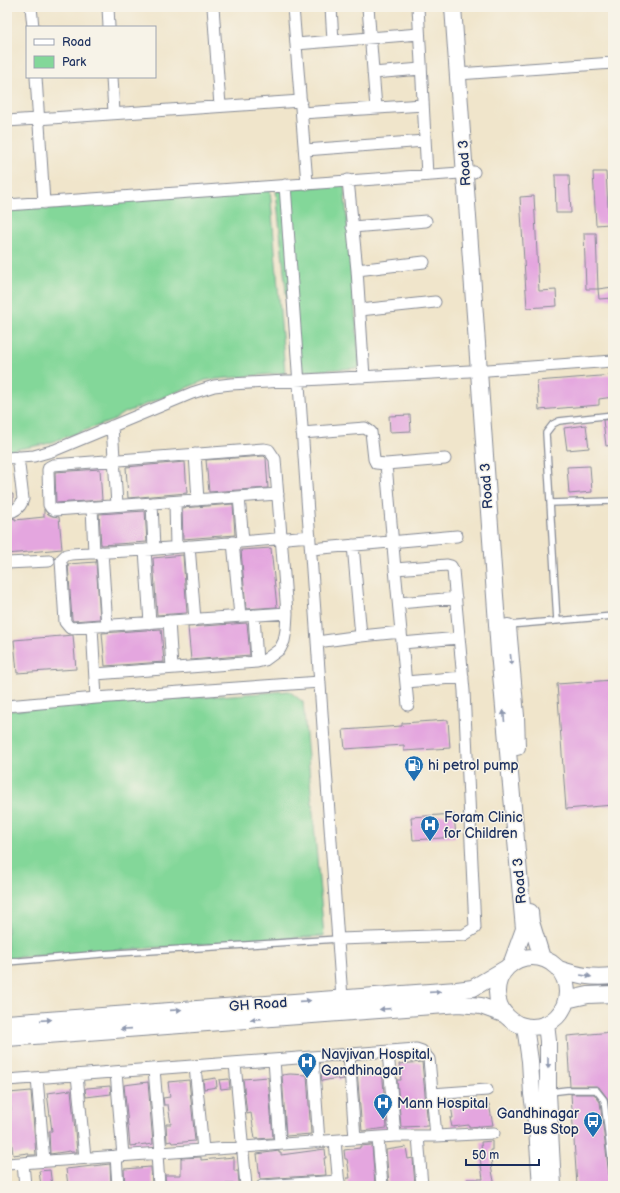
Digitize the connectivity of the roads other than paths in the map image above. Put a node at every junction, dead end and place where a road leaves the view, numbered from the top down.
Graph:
1 (31, 7) edge
2 (108, 7) edge
3 (213, 7) edge
4 (293, 7) edge
5 (331, 7) edge
6 (368, 7) edge
7 (418, 7) edge
8 (454, 7) edge
9 (463, 7) edge
10 (33, 26) edge
11 (109, 26) edge
12 (419, 34) junction
13 (370, 38) junction
14 (333, 40) junction
15 (296, 44) junction
16 (613, 63) edge
17 (421, 69) junction
18 (373, 73) junction
19 (462, 74) junction
20 (36, 78) edge
21 (112, 78) edge
22 (301, 101) junction
23 (423, 104) junction
24 (220, 106) junction
25 (376, 108) junction
26 (302, 113) junction
27 (114, 114) junction
28 (39, 118) junction
29 (7, 120) edge
30 (425, 141) junction
31 (305, 150) junction
32 (469, 172) junction
33 (427, 175) junction
34 (348, 180) junction
35 (308, 183) junction
36 (285, 185) junction
37 (44, 202) junction
38 (7, 205) edge
39 (426, 221) dead end
40 (352, 227) junction
41 (424, 262) dead end
42 (357, 270) junction
43 (435, 302) dead end
44 (360, 310) junction
45 (613, 361) edge
46 (483, 370) junction
47 (364, 377) junction
48 (299, 380) junction
49 (613, 415) edge
50 (112, 426) junction
51 (302, 433) junction
52 (195, 454) junction
53 (13, 458) edge
54 (445, 459) dead end
55 (114, 462) junction
56 (386, 464) junction
57 (278, 494) junction
58 (239, 497) junction
59 (198, 500) junction
60 (613, 501) edge
61 (175, 502) junction
62 (152, 503) junction
63 (550, 503) junction
64 (117, 505) junction
65 (92, 507) junction
66 (7, 513) edge
67 (310, 536) junction
68 (457, 536) dead end
69 (281, 538) junction
70 (238, 542) junction
71 (393, 542) junction
72 (353, 545) junction
73 (189, 546) junction
74 (176, 547) junction
75 (150, 549) junction
76 (310, 549) junction
77 (98, 552) junction
78 (49, 561) dead end
79 (7, 563) edge
80 (395, 569) junction
81 (456, 598) junction
82 (399, 603) junction
83 (287, 613) junction
84 (254, 615) junction
85 (240, 616) junction
86 (613, 616) edge
87 (195, 620) junction
88 (557, 621) junction
89 (169, 622) junction
90 (150, 623) junction
91 (502, 625) junction
92 (108, 626) junction
93 (92, 627) junction
94 (361, 636) junction
95 (402, 638) junction
96 (459, 638) junction
97 (317, 642) junction
98 (257, 662) junction
99 (172, 668) junction
100 (95, 674) junction
101 (463, 677) junction
102 (320, 682) junction
103 (406, 682) junction
104 (96, 698) junction
105 (408, 705) dead end
106 (7, 706) edge
107 (338, 939) junction
108 (542, 958) junction
109 (7, 962) edge
110 (509, 966) junction
111 (559, 969) junction
112 (613, 976) edge
113 (613, 994) edge
114 (342, 998) junction
115 (566, 1000) junction
116 (506, 1015) junction
117 (7, 1023) edge
118 (546, 1024) junction
119 (525, 1026) junction
120 (7, 1038) edge
121 (388, 1051) junction
122 (349, 1054) junction
123 (313, 1056) junction
124 (274, 1060) junction
125 (235, 1063) junction
126 (195, 1066) junction
127 (154, 1069) junction
128 (116, 1072) junction
129 (77, 1074) junction
130 (37, 1078) junction
131 (7, 1080) edge
132 (487, 1090) dead end
133 (540, 1093) junction
134 (432, 1094) junction
135 (494, 1133) dead end
136 (395, 1136) junction
137 (418, 1136) junction
138 (436, 1136) junction
139 (378, 1138) junction
140 (355, 1139) junction
141 (335, 1141) junction
142 (319, 1142) junction
143 (280, 1144) junction
144 (243, 1147) junction
145 (203, 1150) junction
146 (159, 1153) junction
147 (119, 1156) junction
148 (85, 1158) junction
149 (44, 1161) junction
150 (23, 1163) junction
151 (7, 1164) edge
152 (613, 1174) edge
153 (339, 1183) edge
154 (25, 1186) edge
155 (118, 1186) edge
156 (159, 1186) edge
157 (246, 1186) edge
158 (262, 1186) edge
159 (382, 1186) edge
160 (422, 1186) edge
161 (541, 1186) edge
162 (553, 1186) edge

1 - 10 street
2 - 11 street
3 - 24 street
4 - 15 street
5 - 14 street
6 - 13 street
7 - 12 street
8 - 19 street, Road 3
9 - 19 street, Road 3
12 - 13 street
12 - 17 street
13 - 14 street
13 - 18 street
14 - 15 street
15 - 22 street
16 - 19 street
17 - 18 street
17 - 23 street
18 - 25 street
19 - 32 street, Road 3
20 - 28 street
21 - 27 street
22 - 24 street
22 - 26 street
23 - 25 street
23 - 30 street
24 - 27 street
25 - 26 street
26 - 31 street
27 - 28 street
28 - 29 street
28 - 37 street
30 - 31 street
30 - 33 street
31 - 35 street
32 - 33 street
32 - 46 street, Road 3
33 - 34 street
34 - 35 street
34 - 40 street
35 - 36 street
36 - 37 street
36 - 48 street
37 - 38 street
39 - 40 street
40 - 42 street
41 - 42 street
42 - 44 street
43 - 44 street
44 - 47 street
45 - 46 street
46 - 47 street
46 - 91 street, Road 3
47 - 48 street
48 - 50 street
48 - 51 street
49 - 63 lane
50 - 53 street
50 - 55 street
51 - 56 street
51 - 67 street
52 - 55 street
52 - 57 street
52 - 59 street
53 - 66 street
54 - 56 street
55 - 64 street
55 - 65 street
56 - 71 street
57 - 58 street
57 - 69 street
58 - 59 street
58 - 70 street
59 - 61 street
60 - 63 lane
61 - 62 street
61 - 74 street
62 - 64 street
62 - 75 street
63 - 88 lane
64 - 65 street
65 - 77 street
67 - 69 street
67 - 76 street
68 - 71 street
69 - 70 street
69 - 83 street
70 - 73 street
70 - 85 street
71 - 72 street
71 - 80 street
72 - 76 street
72 - 94 street
73 - 74 street
73 - 87 street
74 - 75 street
75 - 77 street
75 - 90 street
76 - 97 street
77 - 92 street
77 - 93 street
78 - 79 street
80 - 81 street
80 - 82 street
81 - 82 street
81 - 96 street
82 - 95 street
83 - 84 street
83 - 98 street
84 - 85 street
84 - 98 street
85 - 87 street
86 - 88 lane
87 - 89 street
88 - 91 lane
89 - 90 street
89 - 99 street
90 - 92 street
91 -> 108 street, Road 3
110 -> 91 street, Road 3
92 - 93 street
93 - 100 street
94 - 95 street
94 - 97 street
95 - 96 street
95 - 103 street
96 - 101 street
97 - 102 street
98 - 99 street
99 - 100 street
100 - 104 street
101 - 103 street
101 - 107 street
102 - 104 street
102 - 107 street
103 - 105 street
104 - 106 street
107 - 109 lane
107 - 114 street
108 - 110 street
108 - 111 street
114 -> 110 street, GH Road
110 - 116 street
111 -> 112 street
111 - 115 street
113 - 115 street
117 -> 114 street, GH Road
115 - 118 street
116 - 119 street
116 -> 120 street, GH Road
118 - 119 street
118 -> 133 street
119 - 133 street
121 - 122 street
121 - 134 street
121 - 136 street
122 - 123 street
122 - 140 street
123 - 124 street
123 - 142 street
124 - 125 street
124 - 143 street
125 - 126 street
125 - 144 street
126 - 127 street
126 - 145 street
127 - 128 street
127 - 146 street
128 - 129 street
128 - 147 street
129 - 130 street
129 - 148 street
130 - 131 street
130 - 149 street
132 - 134 street
133 - 152 lane
133 - 161 street
133 - 162 street
134 - 138 street
135 - 138 street
136 - 137 street
136 - 139 street
137 - 138 street
137 - 160 street
139 - 140 street
139 - 159 street
140 - 141 street
141 - 142 street
141 - 153 street
142 - 143 street
143 - 144 street
144 - 145 street
144 - 157 street
145 - 146 street
146 - 147 street
146 - 156 street
147 - 148 street
147 - 155 street
148 - 149 street
149 - 150 street
150 - 151 street
150 - 154 street
153 - 158 street

